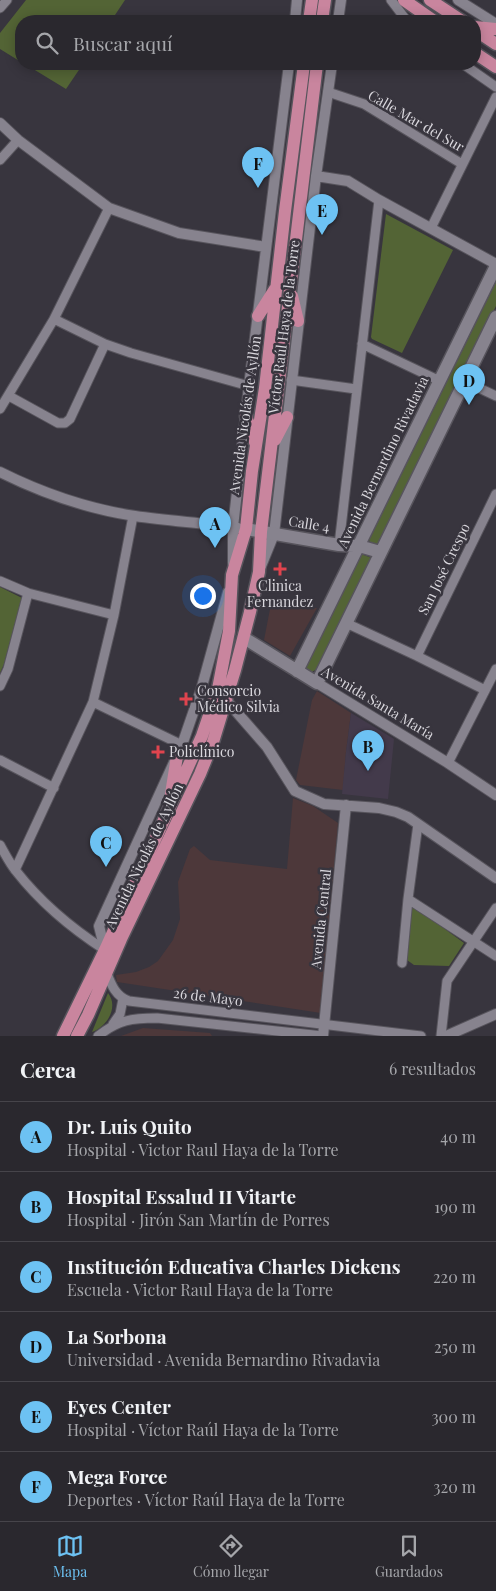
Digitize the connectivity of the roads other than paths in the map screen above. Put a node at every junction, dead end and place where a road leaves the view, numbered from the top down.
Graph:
1 (7, 0) edge
2 (298, 0) edge
3 (312, 0) edge
4 (325, 0) edge
5 (341, 0) edge
6 (391, 0) edge
7 (404, 0) edge
8 (430, 0) edge
9 (458, 0) edge
10 (0, 8) edge
11 (296, 15) edge
12 (310, 15) edge
13 (323, 15) edge
14 (339, 15) edge
15 (402, 15) edge
16 (425, 15) edge
17 (453, 15) edge
18 (496, 24) edge
19 (481, 28) edge
20 (496, 28) edge
21 (481, 33) edge
22 (496, 44) edge
23 (481, 57) edge
24 (496, 68) edge
25 (289, 70) edge
26 (303, 70) edge
27 (316, 70) edge
28 (331, 70) edge
29 (472, 70) edge
30 (496, 87) edge
31 (328, 92) junction
32 (496, 97) edge
33 (0, 123) edge
34 (18, 140) junction
35 (0, 160) edge
36 (462, 164) junction
37 (316, 176) junction
38 (379, 200) junction
39 (109, 208) junction
40 (431, 228) junction
41 (266, 247) junction
42 (496, 265) edge
43 (276, 287) junction
44 (290, 288) junction
45 (258, 316) junction
46 (496, 317) edge
47 (54, 318) junction
48 (298, 321) junction
49 (105, 344) junction
50 (362, 344) junction
51 (291, 380) junction
52 (440, 381) junction
53 (464, 381) junction
54 (250, 386) junction
55 (356, 389) junction
56 (9, 396) junction
57 (496, 396) edge
58 (0, 409) edge
59 (246, 416) junction
60 (287, 417) junction
61 (257, 446) junction
62 (272, 446) junction
63 (0, 472) edge
64 (496, 494) edge
65 (133, 516) junction
66 (240, 528) junction
67 (268, 533) junction
68 (339, 544) junction
69 (359, 546) junction
70 (380, 552) junction
71 (232, 575) junction
72 (0, 581) edge
73 (28, 594) junction
74 (114, 615) junction
75 (346, 623) junction
76 (244, 638) junction
77 (417, 656) junction
78 (496, 669) edge
79 (297, 671) junction
80 (317, 683) junction
81 (0, 686) edge
82 (485, 690) junction
83 (226, 700) junction
84 (93, 702) junction
85 (179, 751) junction
86 (0, 760) edge
87 (448, 763) junction
88 (54, 788) junction
89 (496, 795) edge
90 (346, 805) junction
91 (169, 808) junction
92 (418, 824) junction
93 (0, 845) edge
94 (15, 870) junction
95 (496, 878) edge
96 (408, 899) junction
97 (496, 908) edge
98 (474, 942) junction
99 (105, 950) junction
100 (496, 956) edge
101 (402, 963) dead end
102 (106, 971) junction
103 (123, 999) junction
104 (496, 1014) edge
105 (88, 1015) junction
106 (111, 1026) junction
107 (323, 1032) edge
108 (63, 1036) edge
109 (77, 1036) edge
110 (84, 1036) edge
111 (98, 1036) edge
112 (420, 1036) edge
113 (441, 1036) edge
114 (446, 1036) edge

1 - 10 street
2 - 11 street
3 - 12 main road
4 - 13 main road
5 - 14 street
6 - 15 street
7 - 16 main road
8 - 17 main road
9 - 18 street
19 - 20 main road
21 - 22 main road
23 - 24 main road
25 - 41 street, Víctor Raúl Haya de la Torre
26 - 43 main road, Avenida Nicolás de Ayllón
27 - 44 main road, Avenida Nicolás de Ayllón
28 - 31 street, Víctor Raúl Haya de la Torre
29 - 30 street
31 - 36 street, Calle Mar del Sur
31 - 37 street, Víctor Raúl Haya de la Torre
32 - 36 street
33 - 34 street
34 - 35 street
34 - 39 street
36 - 40 street
37 - 38 street
37 - 48 street, Víctor Raúl Haya de la Torre
38 - 40 street
38 - 50 street
39 - 41 street
39 - 47 street
40 - 42 street
41 - 45 street, Víctor Raúl Haya de la Torre
42 - 52 main road, Avenida Bernardino Rivadavia
43 - 45 main road
43 - 61 main road, Avenida Nicolás de Ayllón
44 - 48 main road
44 - 62 main road, Avenida Nicolás de Ayllón
45 - 54 street, Víctor Raúl Haya de la Torre
46 - 53 main road
47 - 49 street
47 - 56 street
48 - 51 street, Víctor Raúl Haya de la Torre
49 - 54 street
49 - 56 street
50 - 52 street
50 - 55 street
51 - 55 street
51 - 60 street, Víctor Raúl Haya de la Torre
52 - 69 main road, Avenida Bernardino Rivadavia
53 - 57 street
53 - 70 main road
54 - 59 street, Víctor Raúl Haya de la Torre
55 - 68 street
56 - 58 street
59 - 61 main road
59 - 66 street, Víctor Raúl Haya de la Torre
60 - 62 main road
60 - 67 street, Víctor Raúl Haya de la Torre
61 - 66 main road, Avenida Nicolás de Ayllón
62 - 67 main road, Avenida Nicolás de Ayllón
63 - 65 street
64 - 77 street, San José Crespo
65 - 66 street
65 - 74 street
66 - 67 main road, Calle 4
66 - 71 main road, Avenida Nicolás de Ayllón
67 - 68 main road, Calle 4
67 - 76 main road, Avenida Nicolás de Ayllón
68 - 69 main road, Calle 4
69 - 70 main road, Calle 4
69 - 79 main road, Avenida Bernardino Rivadavia
70 - 75 main road
71 - 85 street
71 - 91 main road, Avenida Nicolás de Ayllón
72 - 73 street
73 - 74 street
73 - 81 street
74 - 84 street
75 - 77 street
75 - 80 main road
76 - 79 main road, Avenida Santa María
76 - 83 main road, Avenida Nicolás de Ayllón
77 - 82 street
78 - 82 street
79 - 80 main road, Avenida Santa María
80 - 87 street, Avenida Santa María
82 - 87 street
83 - 90 street
83 - 102 main road, Avenida Nicolás de Ayllón
84 - 85 street
84 - 88 street
85 - 91 main road
85 - 99 street
86 - 88 street
87 - 89 street, Avenida Santa María
88 - 94 street
90 - 92 street
90 - 107 street, Avenida Central
91 - 99 main road, Avenida Nicolás de Ayllón
92 - 95 street
92 - 96 street
93 - 94 street
94 - 99 street
96 - 98 street
96 - 101 street
97 - 98 street
98 - 100 street
98 - 113 street
99 - 108 main road, Avenida Nicolás de Ayllón
102 - 103 street
102 - 105 main road, Avenida Nicolás de Ayllón
103 - 106 street
103 - 107 street, 26 de Mayo
104 - 114 street
105 - 109 main road, Avenida Nicolás de Ayllón
105 - 110 street
106 - 107 street, 26 de Mayo
106 - 111 street, 26 de Mayo
107 - 112 street

